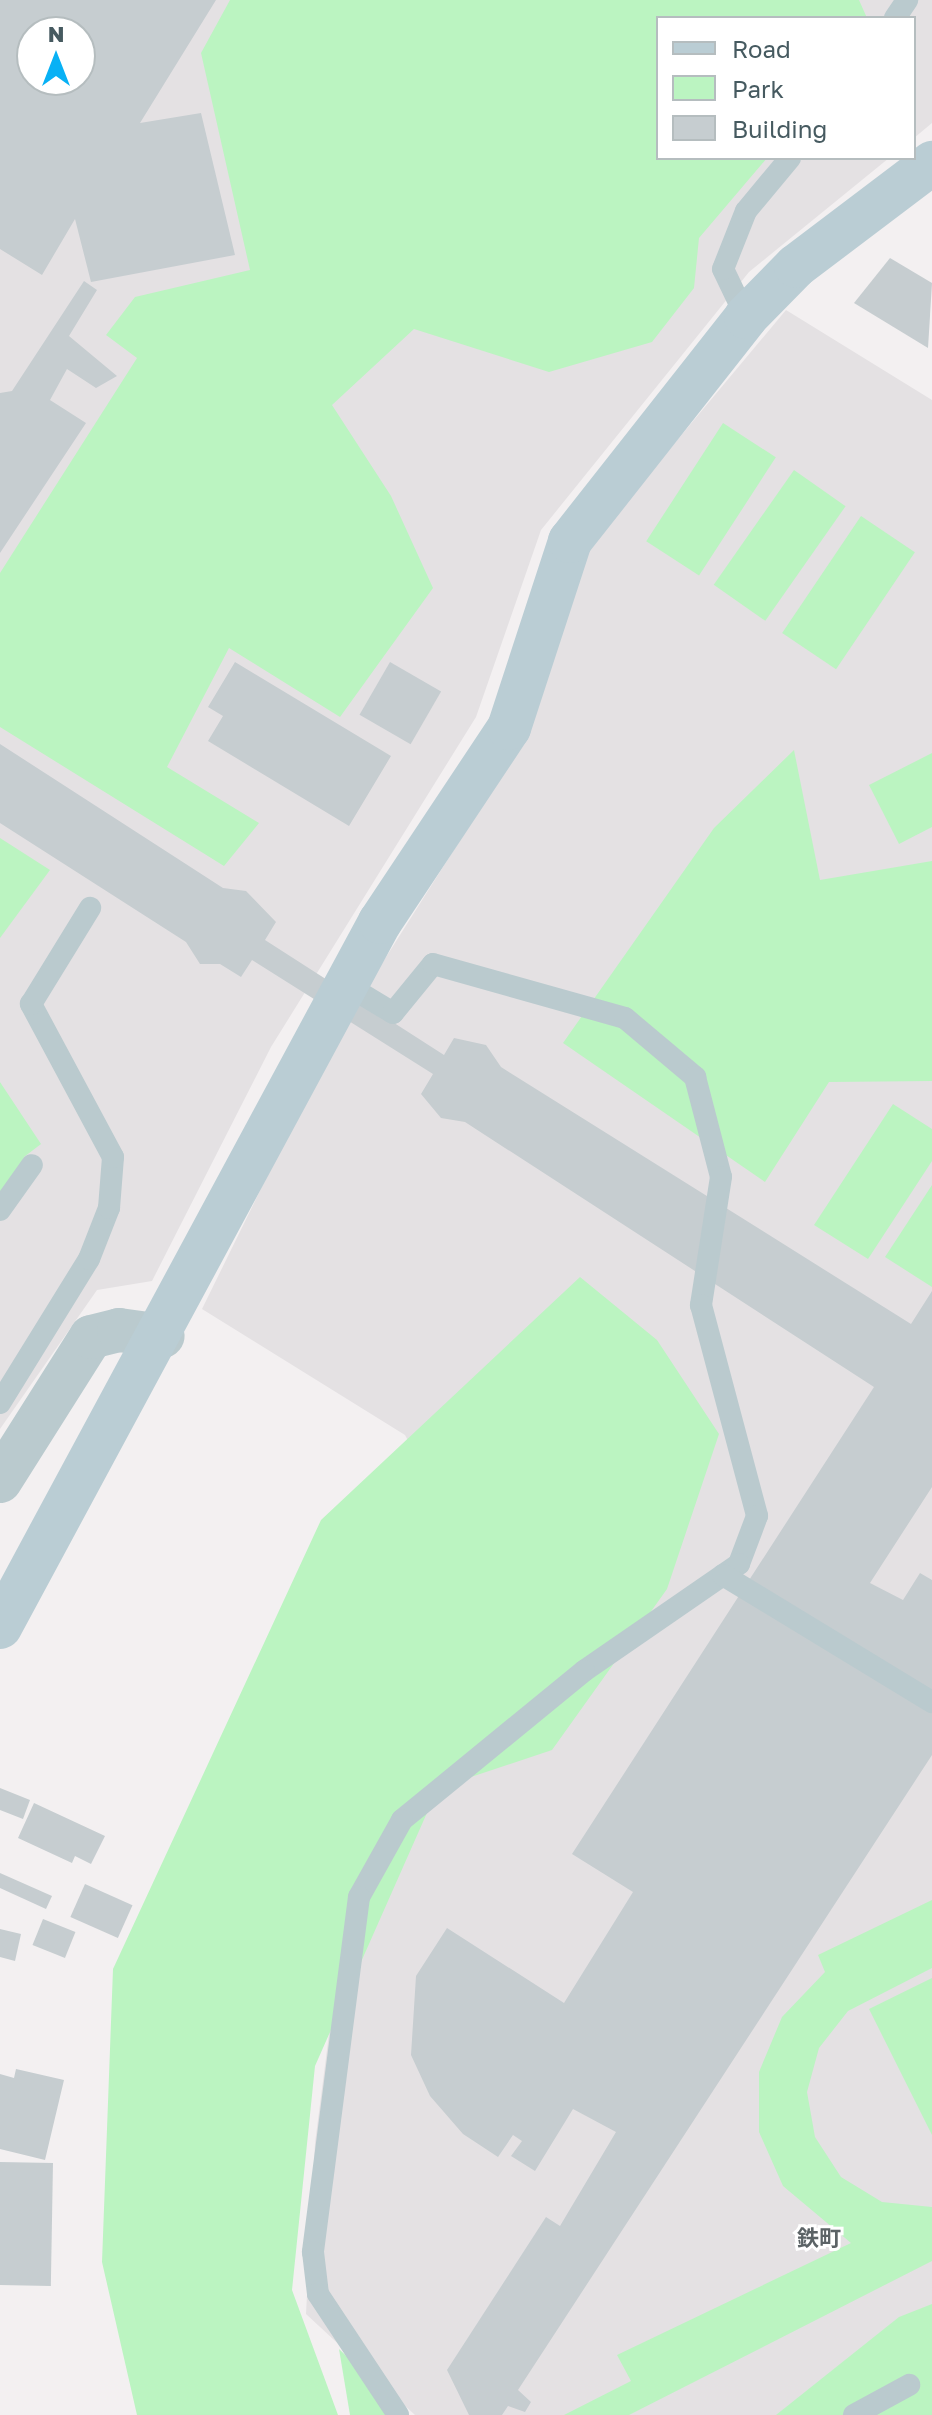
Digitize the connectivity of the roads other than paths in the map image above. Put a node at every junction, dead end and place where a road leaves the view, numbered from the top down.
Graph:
1 (788, 160) edge
2 (932, 163) edge
3 (746, 317) junction
4 (90, 908) dead end
5 (345, 984) junction
6 (32, 1165) dead end
7 (0, 1210) edge
8 (163, 1336) junction
9 (0, 1403) edge
10 (0, 1481) edge
11 (723, 1575) junction
12 (0, 1627) edge
13 (932, 1702) edge
14 (909, 2385) dead end
15 (398, 2415) edge
16 (854, 2415) edge

1 - 3 lane
2 - 3 street
3 - 5 street
4 - 9 lane
5 - 8 street
5 - 11 lane
6 - 7 lane
8 - 10 street
8 - 12 street
11 - 13 lane
11 - 15 lane
14 - 16 lane

